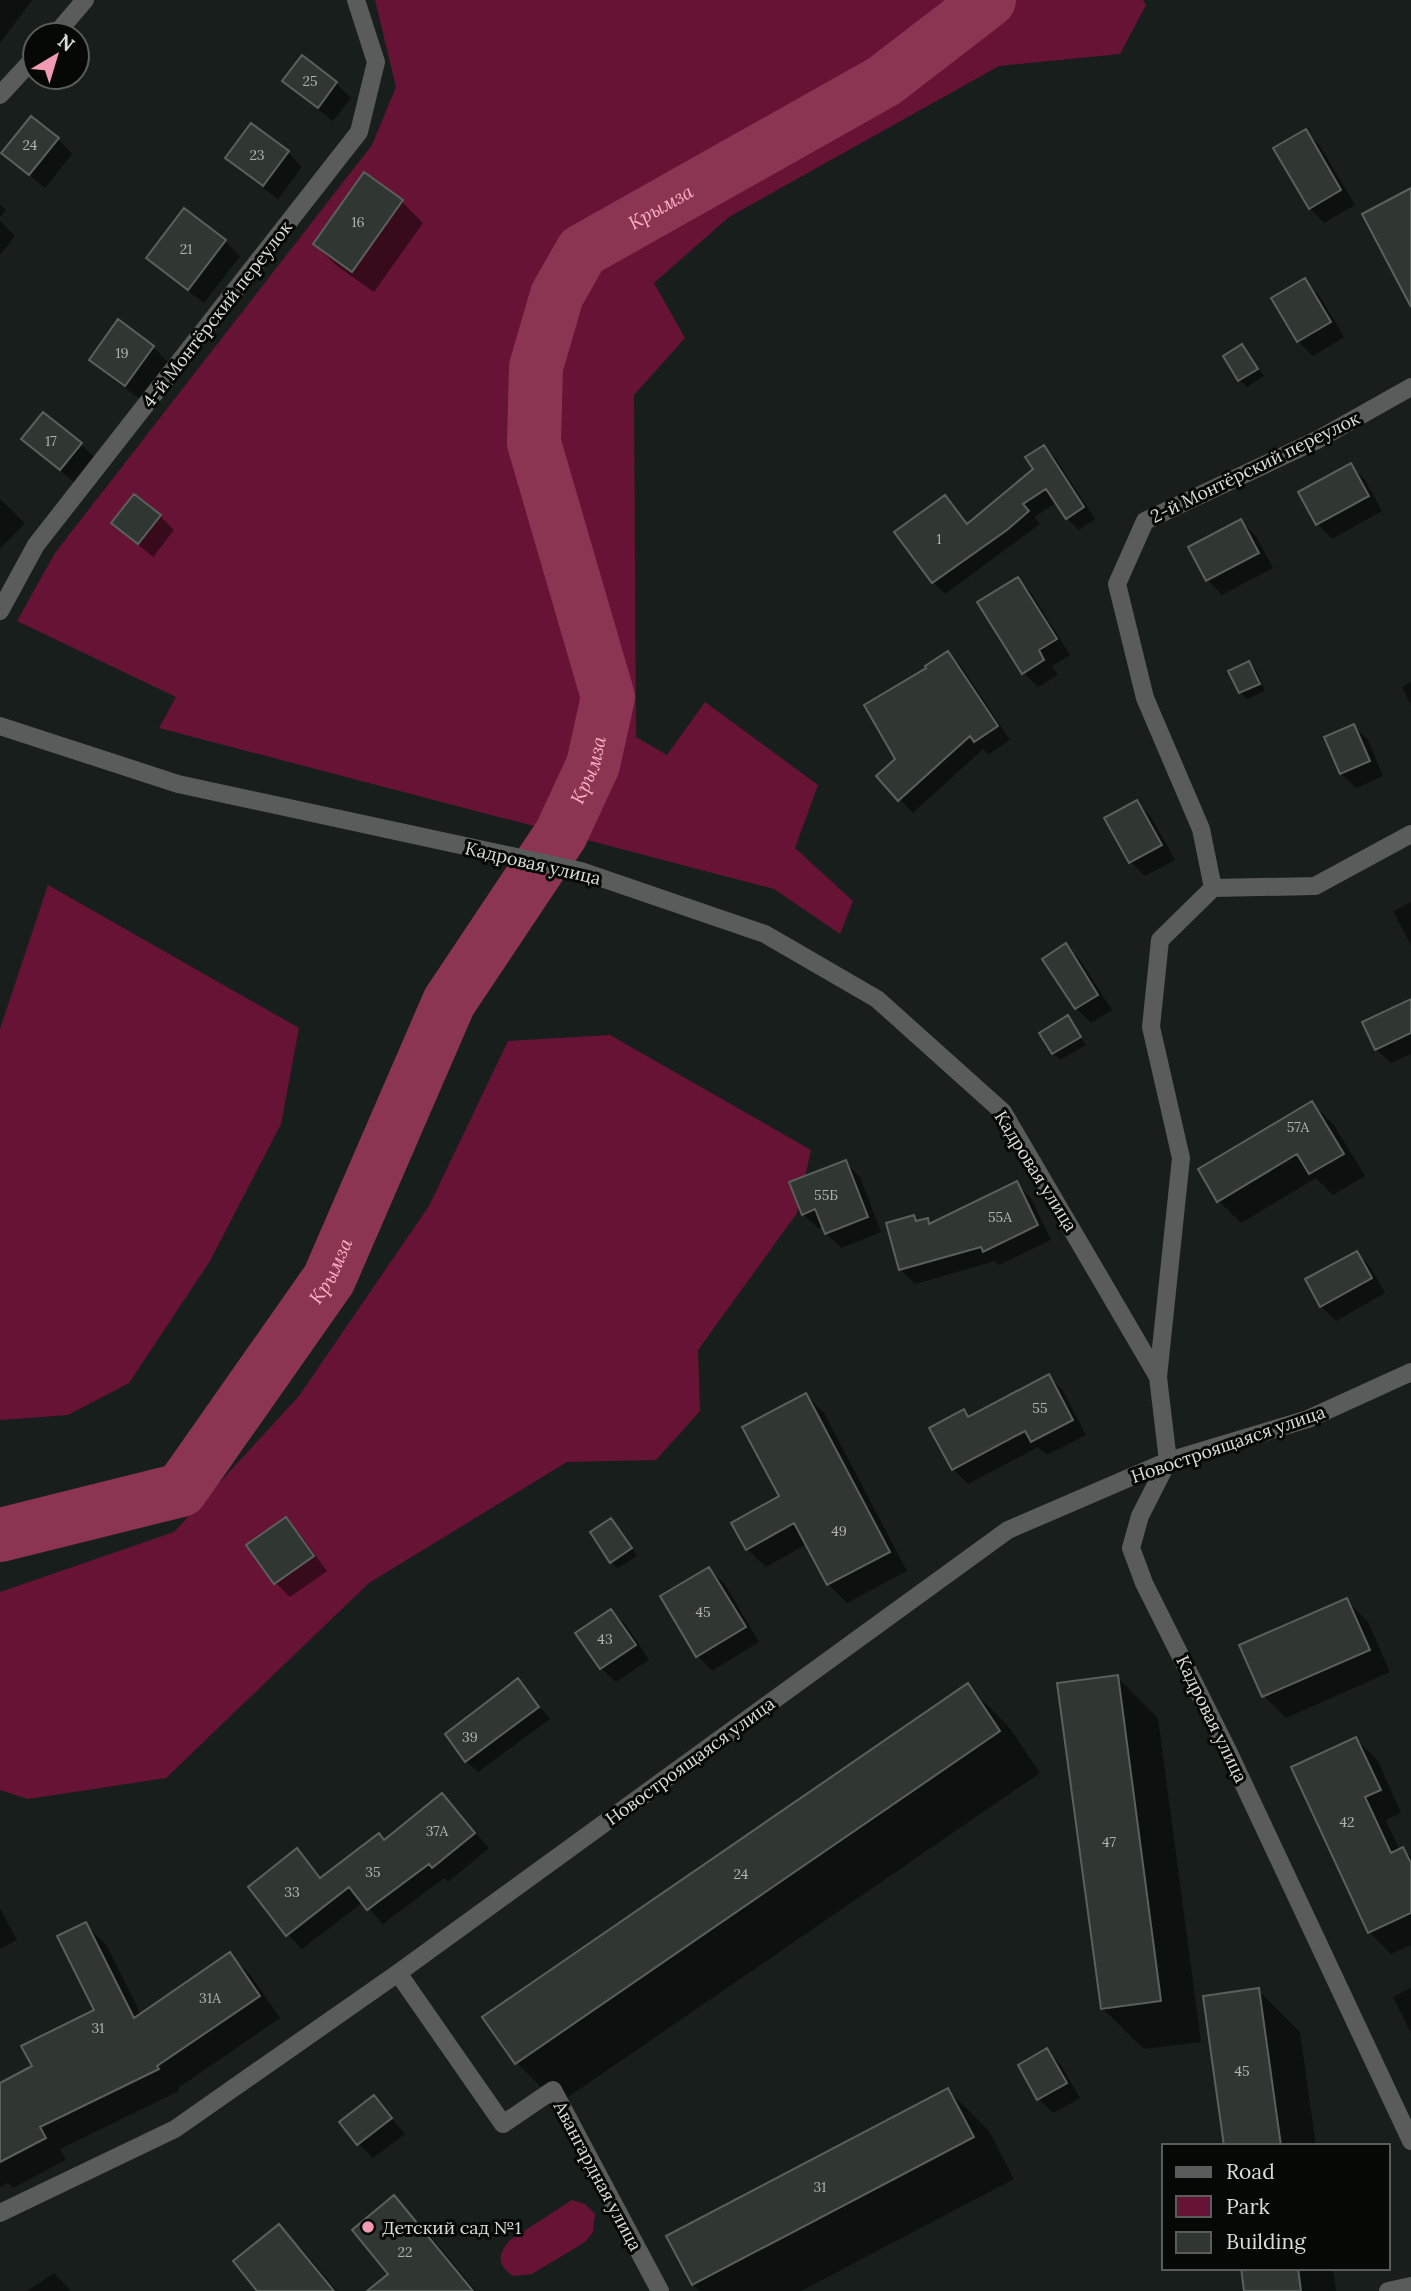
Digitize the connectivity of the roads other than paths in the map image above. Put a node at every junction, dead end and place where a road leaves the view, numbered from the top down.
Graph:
1 (85, 0) edge
2 (356, 0) edge
3 (67, 21) edge
4 (21, 72) edge
5 (0, 95) edge
6 (1411, 387) edge
7 (0, 611) edge
8 (0, 726) edge
9 (1411, 834) edge
10 (1213, 888) junction
11 (1411, 1372) edge
12 (1158, 1377) junction
13 (1168, 1461) junction
14 (398, 1973) junction
15 (1411, 2141) edge
16 (0, 2213) edge
17 (1411, 2286) edge
18 (660, 2291) edge
19 (1388, 2291) edge

1 - 3 street
2 - 7 street, 4-й Монтёрский переулок
4 - 5 street
6 - 10 street, 2-й Монтёрский переулок
8 - 12 street, Кадровая улица
9 - 10 street
10 - 12 street
11 - 13 street, Новостроящаяся улица
12 - 13 street, Кадровая улица
13 - 14 street, Новостроящаяся улица
13 - 15 street, Кадровая улица
14 - 16 street, Новостроящаяся улица
14 - 18 street, Авангардная улица
17 - 19 street

